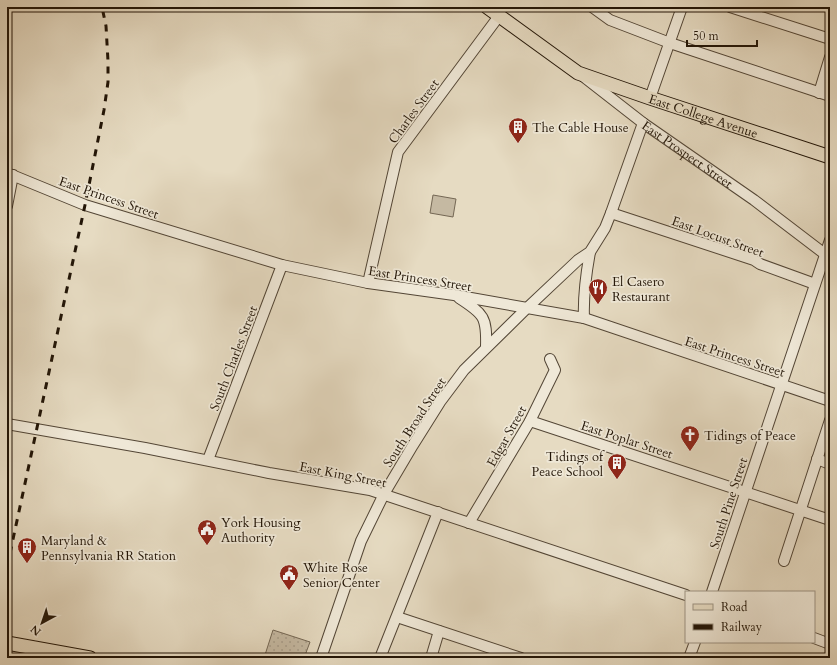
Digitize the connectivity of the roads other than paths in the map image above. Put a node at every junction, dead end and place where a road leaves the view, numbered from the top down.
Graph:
1 (488, 7) edge
2 (592, 7) edge
3 (682, 7) edge
4 (730, 7) edge
5 (499, 16) junction
6 (830, 39) edge
7 (670, 43) junction
8 (830, 58) edge
9 (578, 73) junction
10 (818, 93) junction
11 (830, 96) edge
12 (650, 98) junction
13 (643, 123) junction
14 (830, 157) edge
15 (10, 174) edge
16 (7, 206) edge
17 (611, 213) junction
18 (830, 240) edge
19 (590, 252) junction
20 (828, 257) edge
21 (282, 265) junction
22 (368, 283) junction
23 (816, 284) junction
24 (454, 295) junction
25 (526, 309) junction
26 (584, 318) junction
27 (486, 347) junction
28 (550, 359) dead end
29 (781, 384) junction
30 (830, 401) edge
31 (830, 420) edge
32 (530, 421) junction
33 (7, 424) edge
34 (208, 460) junction
35 (817, 460) junction
36 (830, 464) edge
37 (745, 492) junction
38 (384, 494) junction
39 (800, 510) junction
40 (438, 512) junction
41 (830, 520) edge
42 (469, 523) junction
43 (784, 561) dead end
44 (712, 591) edge
45 (685, 596) edge
46 (397, 617) junction
47 (439, 631) junction
48 (815, 638) edge
49 (7, 642) edge
50 (695, 643) edge
51 (830, 644) edge
52 (90, 658) edge
53 (321, 658) edge
54 (380, 658) edge
55 (431, 658) edge
56 (521, 658) edge
57 (689, 658) edge

1 - 5 main road, East Prospect Street
2 - 7 street
3 - 7 street
4 - 6 street
5 - 9 main road, East Prospect Street
5 - 22 street, Charles Street
7 - 10 street
7 - 12 street
8 - 10 street
9 - 12 main road, East College Avenue
9 - 13 street, East Prospect Street
10 - 11 street
12 - 14 main road, East College Avenue
13 - 17 street
13 - 20 street, East Prospect Street
15 - 16 street
15 - 21 street, East Princess Street
17 - 19 street
17 - 23 street, East Locust Street
18 - 20 street, South Pine Street
19 - 25 street
19 - 26 street
20 - 23 street, South Pine Street
21 - 22 street, East Princess Street
21 - 34 street, South Charles Street
22 - 24 street, East Princess Street
23 - 29 street, South Pine Street
24 - 25 street, East Princess Street
24 - 27 street
25 - 26 street, East Princess Street
25 - 27 street, South Broad Street
26 - 29 street, East Princess Street
27 - 38 street, South Broad Street
28 - 32 street, Edgar Street
29 - 30 street, East Princess Street
29 - 37 street, South Pine Street
31 - 35 street
32 - 37 street, East Poplar Street
32 - 42 street, Edgar Street
33 - 34 street, East King Street
34 - 38 street, East King Street
35 - 36 street
35 - 39 street
37 - 39 street, East Poplar Street
37 - 44 street, South Pine Street
38 - 40 street, East King Street
38 - 53 street, South Broad Street
39 - 41 street, East Poplar Street
39 - 43 street
40 - 42 street, East King Street
40 - 46 street
42 - 45 street, East King Street
46 - 47 street
46 - 54 street
47 - 55 street
47 - 56 street
48 - 51 street
49 - 52 main road
50 - 57 street

